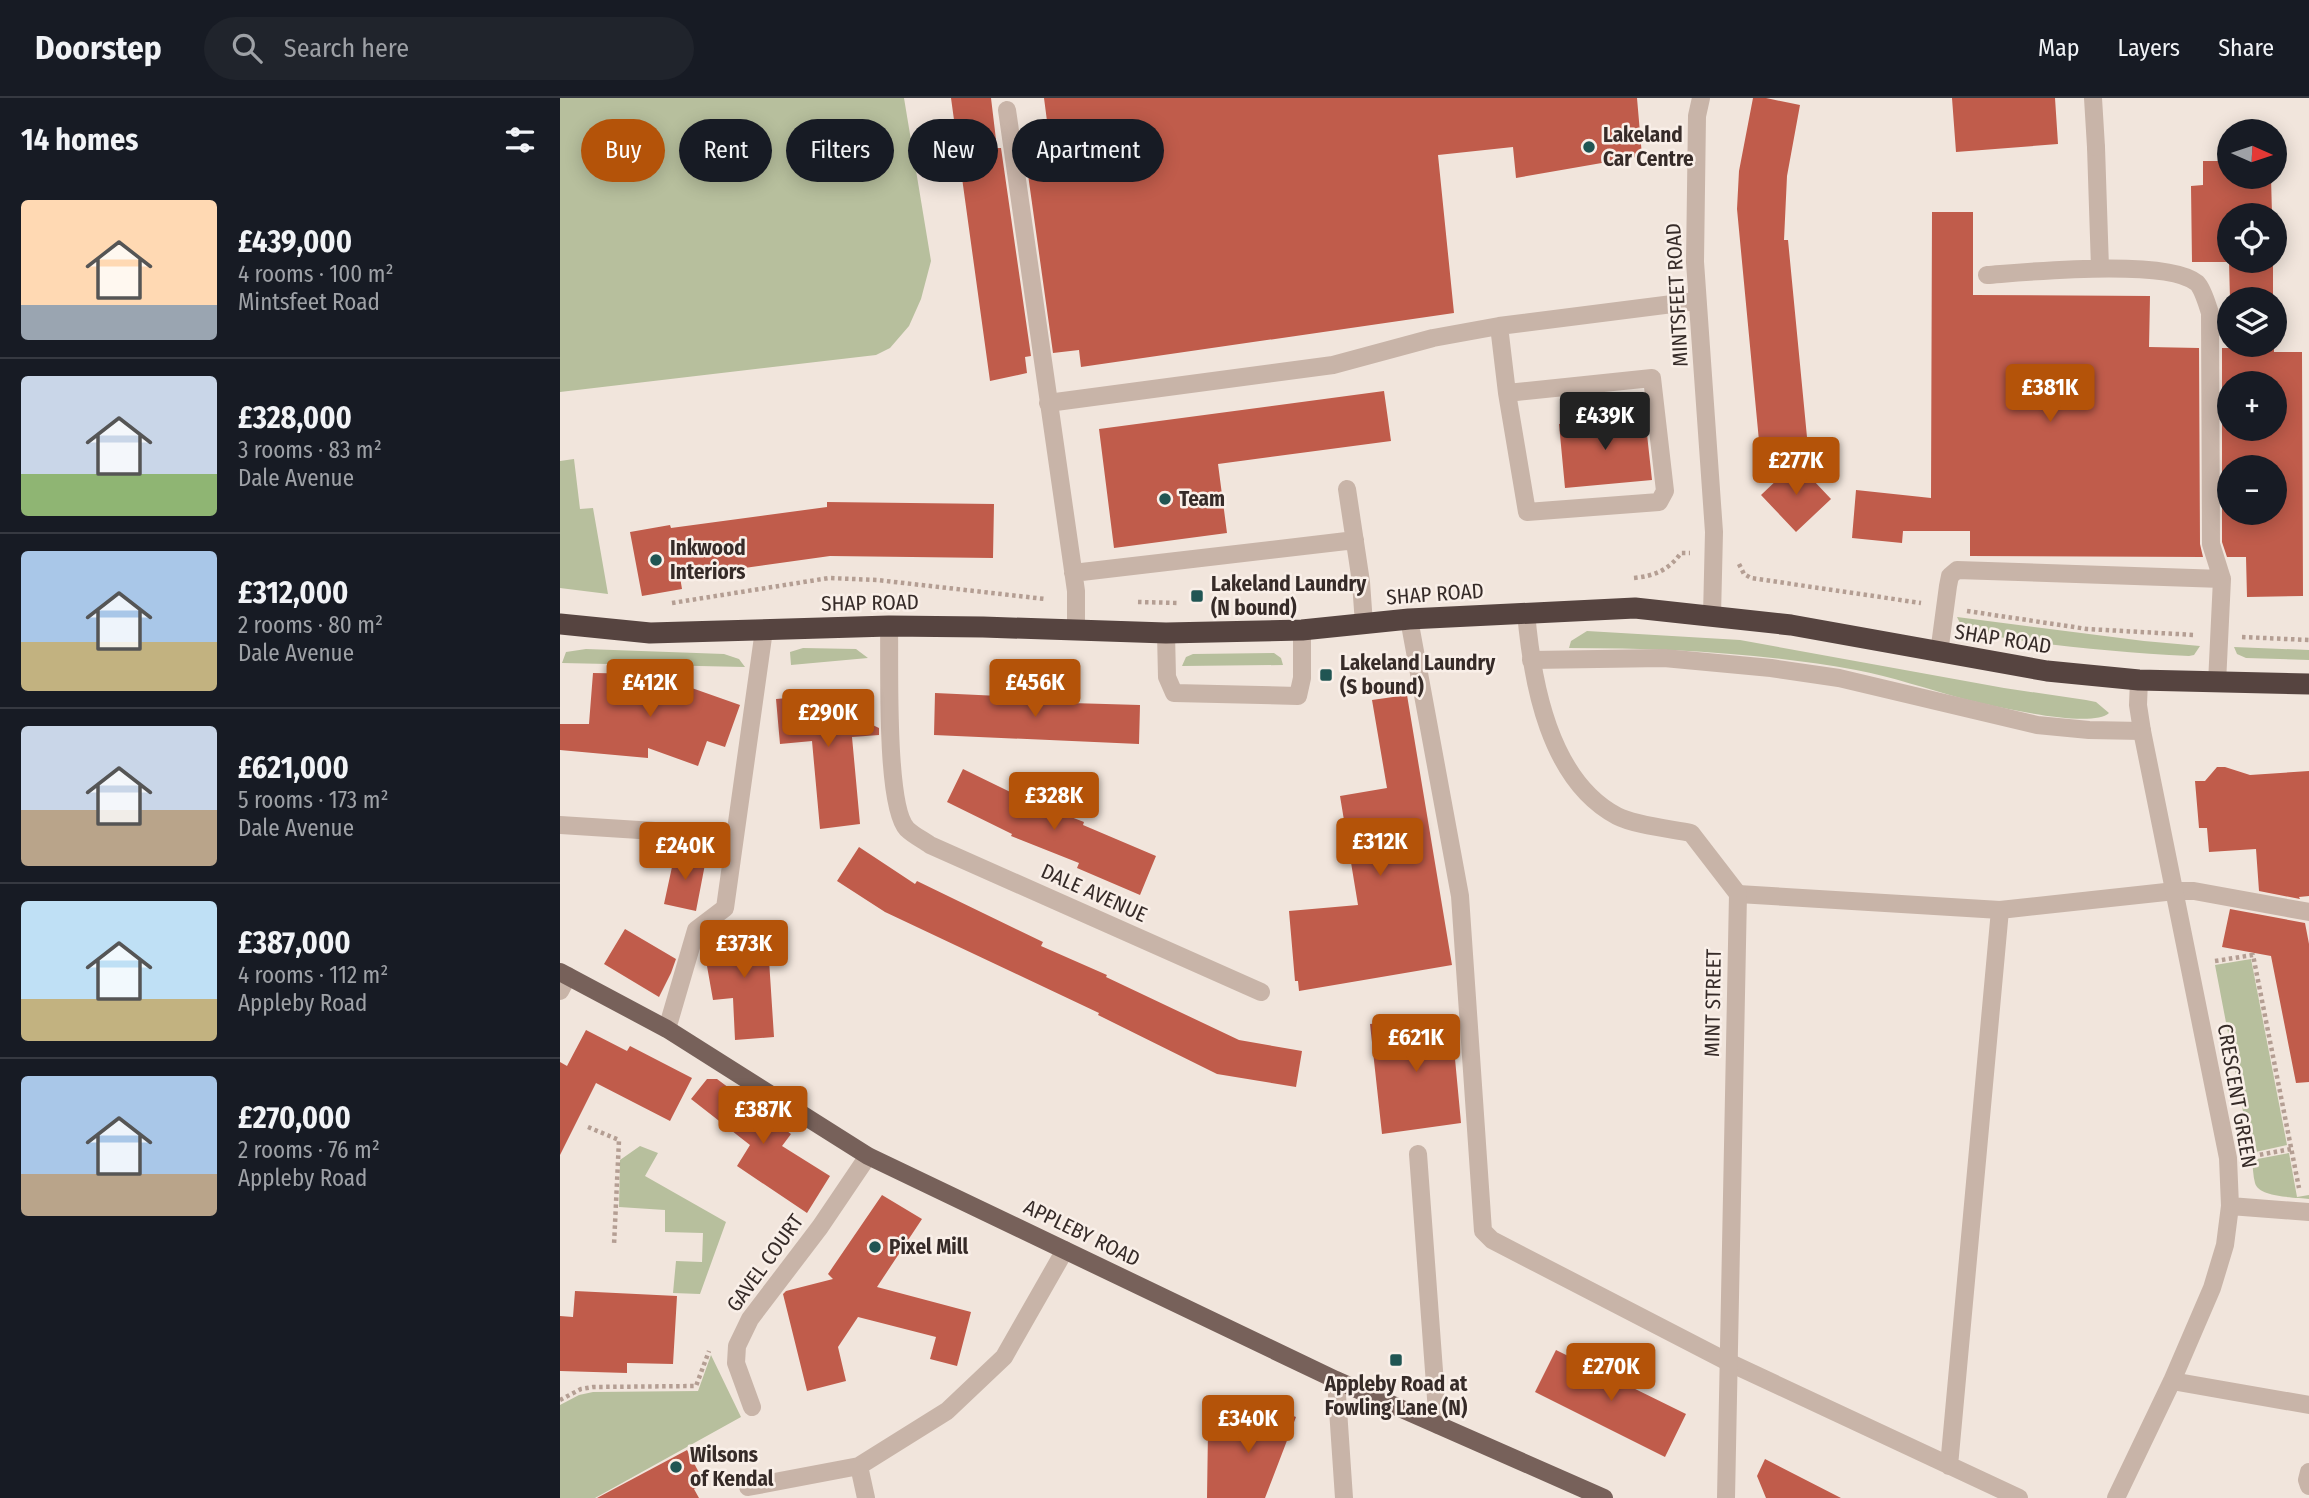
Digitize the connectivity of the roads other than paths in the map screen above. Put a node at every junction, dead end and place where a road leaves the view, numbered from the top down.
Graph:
1 (1701, 98) edge
2 (2092, 98) edge
3 (1007, 110) dead end
4 (2100, 268) junction
5 (1987, 275) dead end
6 (1696, 301) junction
7 (1499, 326) junction
8 (1507, 393) junction
9 (1048, 403) junction
10 (1347, 489) dead end
11 (1355, 540) junction
12 (1073, 573) junction
13 (2222, 579) junction
14 (1527, 612) junction
15 (1712, 616) junction
16 (1409, 619) junction
17 (560, 624) edge
18 (1364, 624) junction
19 (889, 626) junction
20 (764, 630) junction
21 (1076, 630) junction
22 (1303, 630) junction
23 (1166, 633) junction
24 (1939, 653) junction
25 (1531, 660) junction
26 (2138, 680) junction
27 (2217, 683) junction
28 (2309, 684) edge
29 (2142, 732) junction
30 (560, 825) edge
31 (734, 836) junction
32 (2175, 891) junction
33 (1738, 894) junction
34 (2000, 910) junction
35 (2309, 912) edge
36 (563, 979) edge
37 (1261, 992) dead end
38 (667, 1028) junction
39 (1418, 1154) dead end
40 (868, 1156) junction
41 (2230, 1206) junction
42 (2309, 1212) edge
43 (1065, 1250) junction
44 (1728, 1362) junction
45 (1336, 1380) junction
46 (2172, 1381) junction
47 (2309, 1405) edge
48 (752, 1407) dead end
49 (1438, 1425) junction
50 (859, 1466) junction
51 (1949, 1466) junction
52 (2309, 1472) edge
53 (2309, 1486) edge
54 (748, 1488) dead end
55 (866, 1498) edge
56 (1344, 1498) edge
57 (1604, 1498) edge
58 (1726, 1498) edge
59 (2019, 1498) edge
60 (2116, 1498) edge

1 - 6 street, MINTSFEET ROAD
2 - 4 street
3 - 9 street
4 - 5 street
4 - 13 street
6 - 7 street
6 - 15 street, MINTSFEET ROAD
7 - 8 street
7 - 9 street
8 - 8 street
9 - 12 street
10 - 11 street
11 - 12 street
11 - 18 street
12 - 21 street
13 - 24 street
13 - 27 street
14 - 15 highway, SHAP ROAD
14 - 16 highway, SHAP ROAD
14 - 25 street
15 - 24 highway, SHAP ROAD
16 - 18 highway, SHAP ROAD
16 - 44 street
17 - 20 highway, SHAP ROAD
18 - 22 highway, SHAP ROAD
19 - 20 highway, SHAP ROAD
19 - 21 highway, SHAP ROAD
19 - 37 street, DALE AVENUE
20 - 31 street
21 - 23 highway, SHAP ROAD
22 - 23 highway, SHAP ROAD
22 - 23 street
24 - 26 highway, SHAP ROAD
25 - 29 street
25 - 33 street
26 - 27 highway, SHAP ROAD
26 - 29 street, CRESCENT GREEN
27 - 28 highway, SHAP ROAD
29 - 32 street, CRESCENT GREEN
30 - 31 street
31 - 38 street
32 - 34 street
32 - 35 street
32 - 41 street, CRESCENT GREEN
33 - 34 street
33 - 44 street, MINT STREET
34 - 51 street
36 - 38 main road, APPLEBY ROAD
38 - 40 main road, APPLEBY ROAD
39 - 49 street
40 - 43 main road, APPLEBY ROAD
40 - 48 street, GAVEL COURT
41 - 42 street
41 - 46 street, CRESCENT GREEN
43 - 45 main road, APPLEBY ROAD
43 - 50 street
44 - 51 street
44 - 58 street, MINT STREET
45 - 49 main road, APPLEBY ROAD
45 - 56 street
46 - 47 street
46 - 60 street, CRESCENT GREEN
49 - 57 main road, APPLEBY ROAD
50 - 54 street
50 - 55 street
51 - 59 street
52 - 53 street

